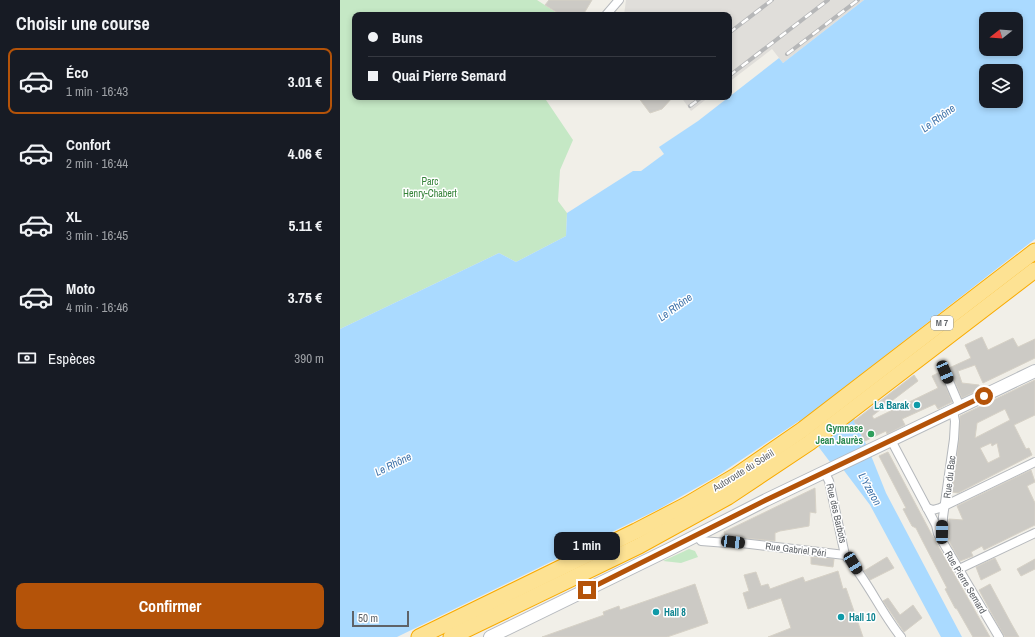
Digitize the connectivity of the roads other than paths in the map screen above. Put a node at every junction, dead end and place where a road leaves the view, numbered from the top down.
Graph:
1 (620, 0) edge
2 (609, 12) edge
3 (1035, 251) edge
4 (1035, 270) edge
5 (1035, 371) edge
6 (945, 372) dead end
7 (956, 409) junction
8 (806, 437) junction
9 (891, 440) junction
10 (1035, 462) edge
11 (831, 470) junction
12 (945, 505) junction
13 (927, 508) junction
14 (1035, 533) edge
15 (698, 536) junction
16 (944, 544) junction
17 (845, 555) junction
18 (959, 569) junction
19 (419, 637) edge
20 (451, 637) edge
21 (490, 637) edge
22 (901, 637) edge
23 (999, 637) edge

1 - 2 street
3 - 8 highway, Autoroute du Soleil / M 7
4 - 8 highway, Autoroute du Soleil / M 7
5 - 7 main road
6 - 7 street, Rue du Bac
7 - 9 main road
7 - 12 street, Rue du Bac
8 - 19 highway, Autoroute du Soleil / M 7
8 - 20 highway, Autoroute du Soleil / M 7
9 - 11 main road
9 - 13 street, Rue Pierre Semard
10 - 12 street
11 - 15 main road
11 - 17 street, Rue des Barbots
12 - 13 street
12 - 16 street, Rue du Bac
13 - 16 street, Rue Pierre Semard
14 - 18 street
15 - 17 street, Rue Gabriel Péri
15 - 21 main road
16 - 18 street, Rue Pierre Semard
17 - 22 street
18 - 23 street, Rue Pierre Semard

